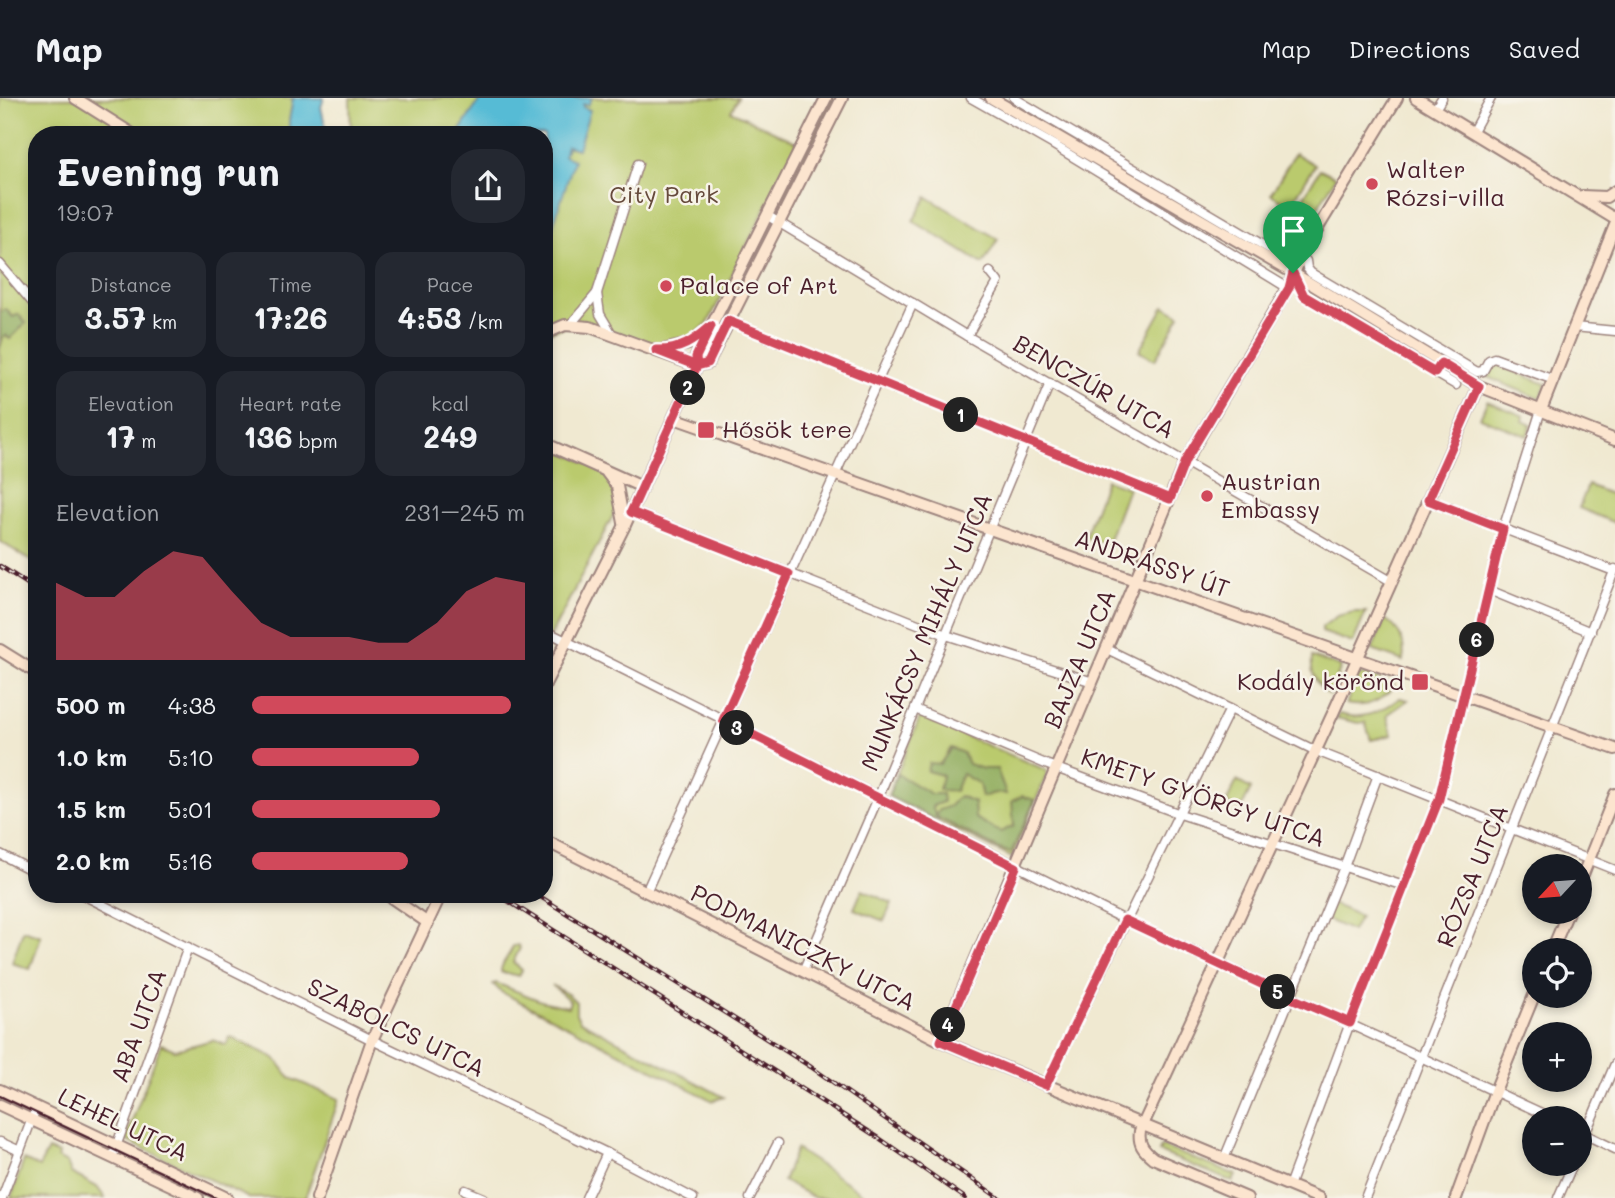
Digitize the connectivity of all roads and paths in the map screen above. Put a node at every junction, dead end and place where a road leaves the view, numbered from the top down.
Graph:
1 (75, 98) edge
2 (826, 98) edge
3 (842, 98) edge
4 (971, 98) edge
5 (991, 98) edge
6 (1014, 98) edge
7 (1397, 98) edge
8 (1403, 98) edge
9 (1416, 98) edge
10 (1442, 98) edge
11 (1491, 98) edge
12 (1435, 109) junction
13 (120, 126) edge
14 (1473, 131) junction
15 (638, 164) dead end
16 (1615, 191) edge
17 (1578, 195) junction
18 (768, 216) junction
19 (1615, 219) edge
20 (779, 223) junction
21 (1615, 225) edge
22 (0, 264) edge
23 (1298, 267) junction
24 (990, 272) dead end
25 (1289, 288) junction
26 (597, 293) junction
27 (28, 298) edge
28 (913, 303) junction
29 (728, 321) junction
30 (571, 324) junction
31 (711, 326) junction
32 (1574, 327) junction
33 (553, 330) edge
34 (1615, 331) edge
35 (612, 334) junction
36 (967, 336) junction
37 (656, 350) junction
38 (697, 366) junction
39 (1438, 368) junction
40 (1554, 380) junction
41 (878, 382) junction
42 (1050, 383) junction
43 (1456, 385) dead end
44 (1479, 386) junction
45 (1541, 410) junction
46 (674, 418) junction
47 (1027, 440) junction
48 (1615, 440) edge
49 (553, 448) edge
50 (1185, 461) junction
51 (606, 471) junction
52 (834, 474) junction
53 (642, 487) junction
54 (1170, 499) junction
55 (1428, 500) junction
56 (631, 512) junction
57 (625, 525) junction
58 (1503, 529) junction
59 (990, 530) junction
60 (1615, 570) edge
61 (789, 574) junction
62 (1136, 581) junction
63 (1391, 581) junction
64 (1489, 590) junction
65 (1591, 632) junction
66 (553, 635) edge
67 (946, 635) junction
68 (567, 642) junction
69 (1107, 649) junction
70 (0, 650) edge
71 (1356, 658) junction
72 (28, 667) edge
73 (553, 669) edge
74 (1093, 682) junction
75 (1463, 696) junction
76 (915, 709) junction
77 (1230, 709) junction
78 (723, 720) junction
79 (1552, 728) junction
80 (1615, 749) edge
81 (1314, 750) junction
82 (1057, 768) junction
83 (1378, 775) junction
84 (1615, 794) edge
85 (878, 798) junction
86 (1439, 799) junction
87 (1180, 814) junction
88 (1513, 827) junction
89 (1272, 842) junction
90 (553, 845) edge
91 (0, 854) edge
92 (1578, 854) edge
93 (1592, 854) edge
94 (1592, 860) edge
95 (1016, 867) junction
96 (1344, 867) junction
97 (28, 868) edge
98 (1615, 870) edge
99 (1404, 886) junction
100 (646, 892) junction
101 (99, 903) edge
102 (399, 903) edge
103 (437, 903) edge
104 (1125, 920) junction
105 (428, 923) junction
106 (188, 947) junction
107 (1218, 963) junction
108 (803, 971) junction
109 (1289, 997) junction
110 (1529, 1008) edge
111 (1350, 1023) junction
112 (372, 1040) junction
113 (941, 1041) junction
114 (1422, 1056) junction
115 (1615, 1064) edge
116 (1046, 1085) junction
117 (0, 1090) edge
118 (1494, 1091) junction
119 (0, 1105) edge
120 (1526, 1106) edge
121 (36, 1108) junction
122 (1592, 1114) edge
123 (32, 1120) junction
124 (1143, 1125) junction
125 (1592, 1138) edge
126 (0, 1142) edge
127 (778, 1143) dead end
128 (117, 1146) junction
129 (1615, 1149) edge
130 (20, 1151) junction
131 (607, 1153) junction
132 (112, 1158) junction
133 (1224, 1159) junction
134 (1568, 1176) edge
135 (1289, 1186) junction
136 (466, 1190) dead end
137 (2, 1198) edge
138 (198, 1198) edge
139 (227, 1198) edge
140 (317, 1198) edge
141 (484, 1198) edge
142 (586, 1198) edge
143 (693, 1198) edge
144 (750, 1198) edge
145 (1247, 1198) edge
146 (1319, 1198) edge
147 (1365, 1198) edge
148 (1456, 1198) edge
149 (1558, 1198) edge

1 - 13 street
2 - 18 street
3 - 20 street
4 - 25 street
5 - 23 street
6 - 23 street
7 - 23 street, BAJZA UTCA
8 - 23 street, BAJZA UTCA
9 - 12 street
10 - 12 street
11 - 14 street
12 - 14 street
14 - 17 street
15 - 26 street
16 - 17 street
17 - 19 street
18 - 20 street, BENCZÚR UTCA
18 - 31 street
20 - 28 street, BENCZÚR UTCA
20 - 29 street
21 - 32 street
22 - 27 street
23 - 25 street, BAJZA UTCA
23 - 39 street
23 - 40 street
24 - 36 street
25 - 50 street, BAJZA UTCA
26 - 30 street
26 - 35 street
28 - 36 street, BENCZÚR UTCA
28 - 41 street
29 - 38 street
29 - 41 street
30 - 33 street
30 - 35 street
31 - 37 street
31 - 38 street
32 - 34 street
32 - 40 street
35 - 37 street
36 - 42 street, BENCZÚR UTCA
37 - 38 street
38 - 46 street
39 - 43 street
39 - 44 street
40 - 45 street
41 - 47 street
41 - 52 street
42 - 47 street, MUNKÁCSY MIHÁLY UTCA
42 - 50 street, BENCZÚR UTCA
44 - 45 street
44 - 55 street
45 - 48 street
45 - 58 street
46 - 52 street, ANDRÁSSY ÚT
46 - 53 street
47 - 54 street
47 - 59 street, MUNKÁCSY MIHÁLY UTCA
49 - 51 street
50 - 54 street, BAJZA UTCA
50 - 63 street, BENCZÚR UTCA
51 - 53 street
51 - 57 street
52 - 59 street, ANDRÁSSY ÚT
52 - 61 street
53 - 56 street
54 - 62 street, BAJZA UTCA
55 - 58 street
55 - 63 street
56 - 57 street
56 - 61 street
57 - 68 street
58 - 60 street
58 - 64 street
59 - 62 street, ANDRÁSSY ÚT
59 - 67 street, MUNKÁCSY MIHÁLY UTCA
60 - 65 street, RÓZSA UTCA
61 - 67 street
61 - 78 street
62 - 69 street, BAJZA UTCA
62 - 71 street, ANDRÁSSY ÚT
63 - 71 street
64 - 65 street
64 - 75 street
65 - 79 street, RÓZSA UTCA
66 - 68 street
67 - 74 street
67 - 76 street, MUNKÁCSY MIHÁLY UTCA
68 - 73 street
68 - 78 street
69 - 74 street, BAJZA UTCA
69 - 77 street
70 - 72 street
71 - 75 street, ANDRÁSSY ÚT
71 - 81 street
74 - 82 street, BAJZA UTCA
75 - 79 street, ANDRÁSSY ÚT
75 - 86 street
76 - 82 street, KMETY GYÖRGY UTCA
76 - 85 street, MUNKÁCSY MIHÁLY UTCA
77 - 81 street
77 - 87 street
78 - 85 street
78 - 100 street
79 - 80 street, ANDRÁSSY ÚT
79 - 88 street, RÓZSA UTCA
81 - 83 street
81 - 89 street
82 - 87 street, KMETY GYÖRGY UTCA
82 - 95 street, BAJZA UTCA
83 - 86 street
83 - 96 street
84 - 93 street
85 - 95 street
85 - 108 street, MUNKÁCSY MIHÁLY UTCA
86 - 88 street
86 - 99 street
87 - 89 street, KMETY GYÖRGY UTCA
87 - 104 street
88 - 92 street
88 - 114 street, RÓZSA UTCA
89 - 96 street, KMETY GYÖRGY UTCA
89 - 107 street
90 - 100 street, PODMANICZKY UTCA
91 - 97 street
94 - 98 street
95 - 104 street
95 - 113 street, BAJZA UTCA
96 - 99 street, KMETY GYÖRGY UTCA
96 - 109 street
99 - 111 street
100 - 108 street, PODMANICZKY UTCA
101 - 106 street, SZABOLCS UTCA
102 - 105 street
103 - 105 street
104 - 107 street
104 - 116 street
105 - 112 street
106 - 112 street, SZABOLCS UTCA
106 - 128 street, ABA UTCA
107 - 109 street
107 - 124 street
108 - 113 street, PODMANICZKY UTCA
109 - 111 street
109 - 133 street
110 - 118 street
111 - 114 street
111 - 135 street
112 - 131 street, SZABOLCS UTCA
112 - 140 street
113 - 116 street, PODMANICZKY UTCA
114 - 118 street
114 - 147 street, RÓZSA UTCA
115 - 122 street
116 - 124 street, PODMANICZKY UTCA
117 - 121 street, LEHEL UTCA
118 - 120 street
118 - 148 street
119 - 123 street, LEHEL UTCA
121 - 123 street
121 - 128 street, LEHEL UTCA
123 - 130 street
123 - 132 street, LEHEL UTCA
124 - 133 street, PODMANICZKY UTCA
124 - 145 street
125 - 129 street
126 - 130 street
127 - 144 street
128 - 132 street, ABA UTCA
128 - 139 street, LEHEL UTCA
130 - 137 street
131 - 142 street
131 - 143 street, SZABOLCS UTCA
132 - 138 street, LEHEL UTCA
133 - 135 street, PODMANICZKY UTCA
134 - 149 street
135 - 146 street, PODMANICZKY UTCA
136 - 141 street

